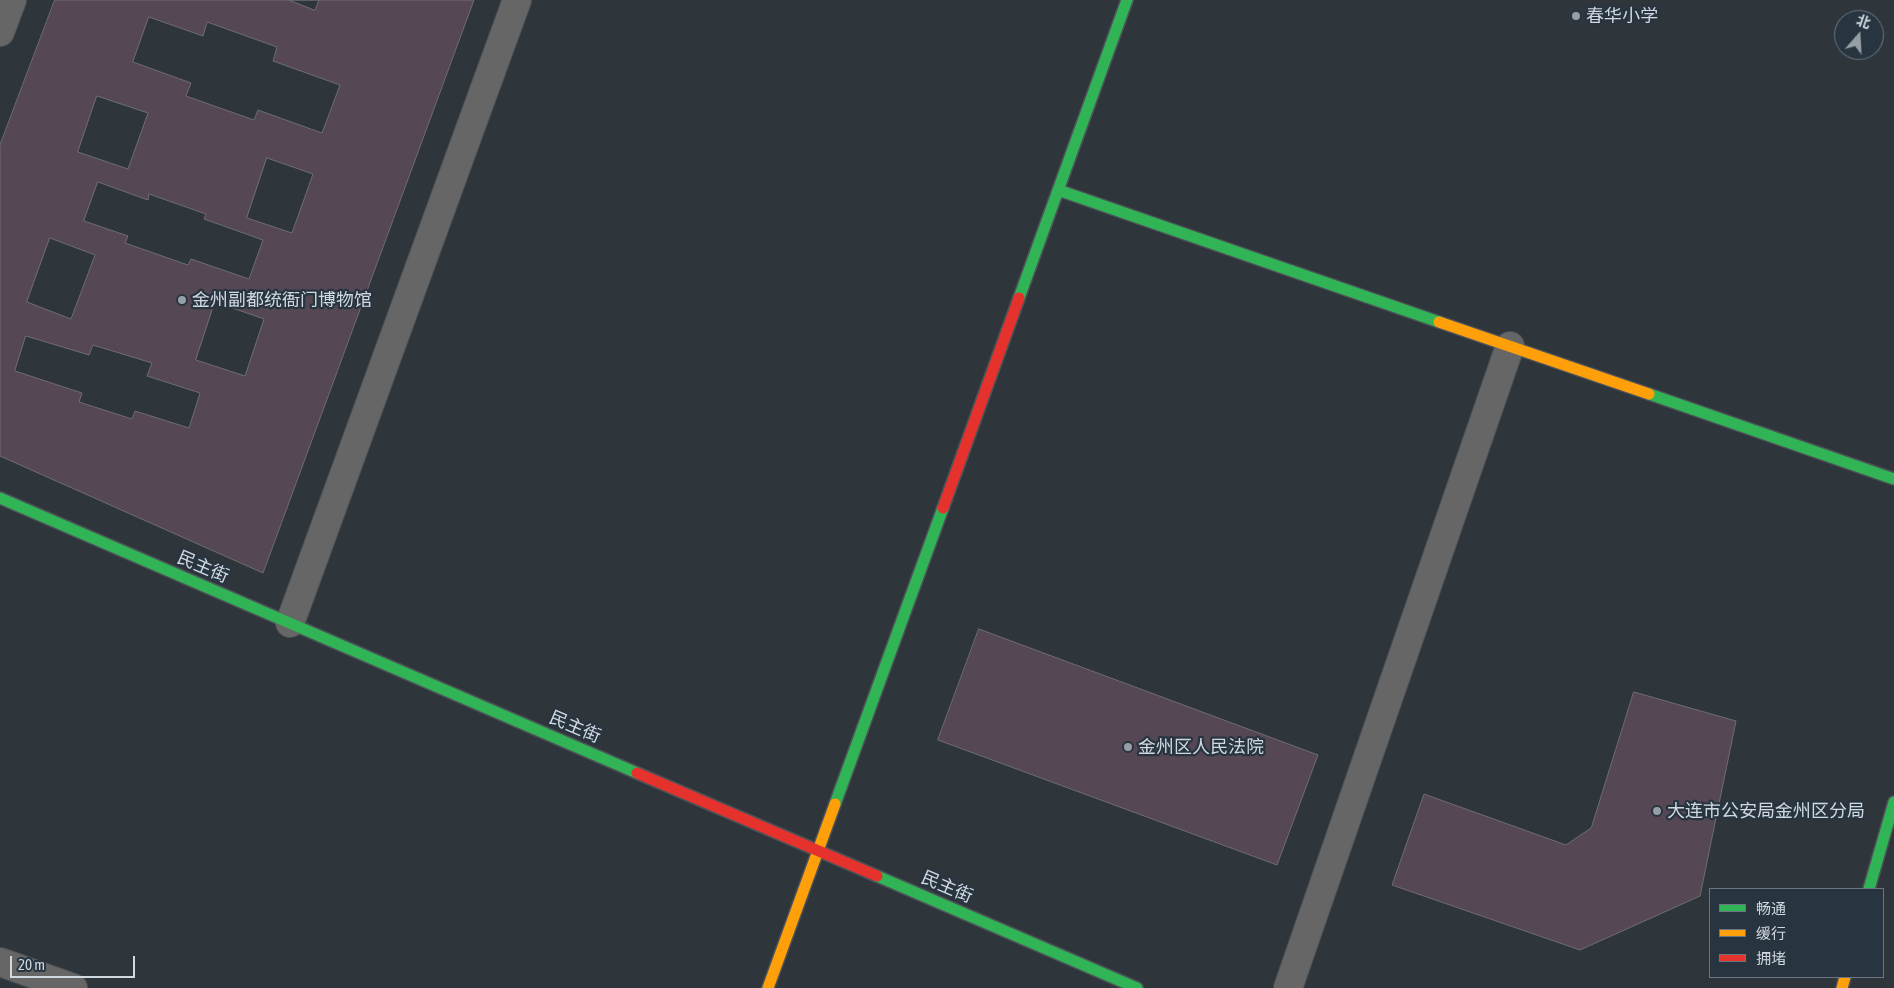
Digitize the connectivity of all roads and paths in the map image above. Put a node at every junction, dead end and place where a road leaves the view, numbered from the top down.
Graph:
1 (12, 0) edge
2 (516, 0) edge
3 (1127, 0) edge
4 (0, 32) edge
5 (1058, 190) junction
6 (1510, 346) junction
7 (1894, 479) edge
8 (0, 498) edge
9 (290, 623) junction
10 (1894, 802) edge
11 (818, 850) junction
12 (1870, 888) edge
13 (0, 962) edge
14 (73, 988) edge
15 (768, 988) edge
16 (1137, 988) edge
17 (1288, 988) edge

1 - 4 street
2 - 9 street
3 - 5 street
5 - 6 street
5 - 11 street
6 - 7 street
6 - 17 street
8 - 9 street, 民主街
9 - 11 street, 民主街
10 - 12 street
11 - 15 street
11 - 16 street, 民主街
13 - 14 street

